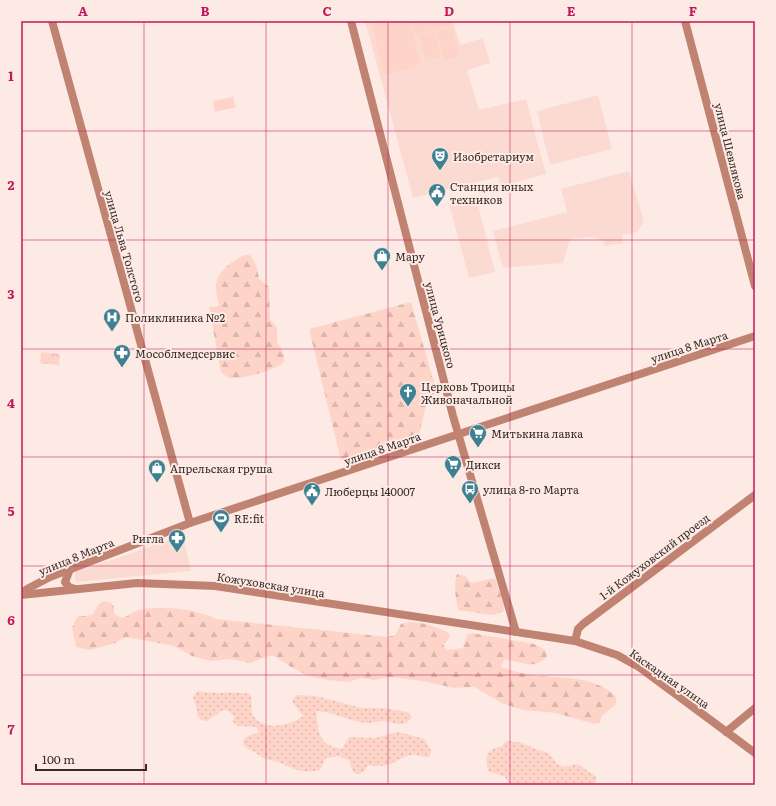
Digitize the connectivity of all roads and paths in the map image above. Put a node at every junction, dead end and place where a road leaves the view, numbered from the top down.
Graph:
1 (52, 21) edge
2 (351, 21) edge
3 (685, 21) edge
4 (755, 286) edge
5 (755, 336) edge
6 (459, 434) junction
7 (755, 494) edge
8 (190, 523) junction
9 (70, 569) junction
10 (77, 589) junction
11 (21, 594) edge
12 (516, 632) junction
13 (575, 641) junction
14 (755, 708) edge
15 (726, 732) junction
16 (755, 753) edge

1 - 8 street, улица Льва Толстого
2 - 6 street, улица Урицкого
3 - 4 street, улица Шевлякова
5 - 6 street, улица 8 Марта
6 - 8 street, улица 8 Марта
6 - 12 street, улица Урицкого
7 - 13 street, 1-й Кожуховский проезд
8 - 9 street, улица 8 Марта
9 - 10 street
9 - 11 street, улица 8 Марта
10 - 11 street, Кожуховская улица
10 - 12 street, Кожуховская улица
12 - 13 street, Каскадная улица
13 - 15 street, Каскадная улица
14 - 15 street
15 - 16 street, Каскадная улица

